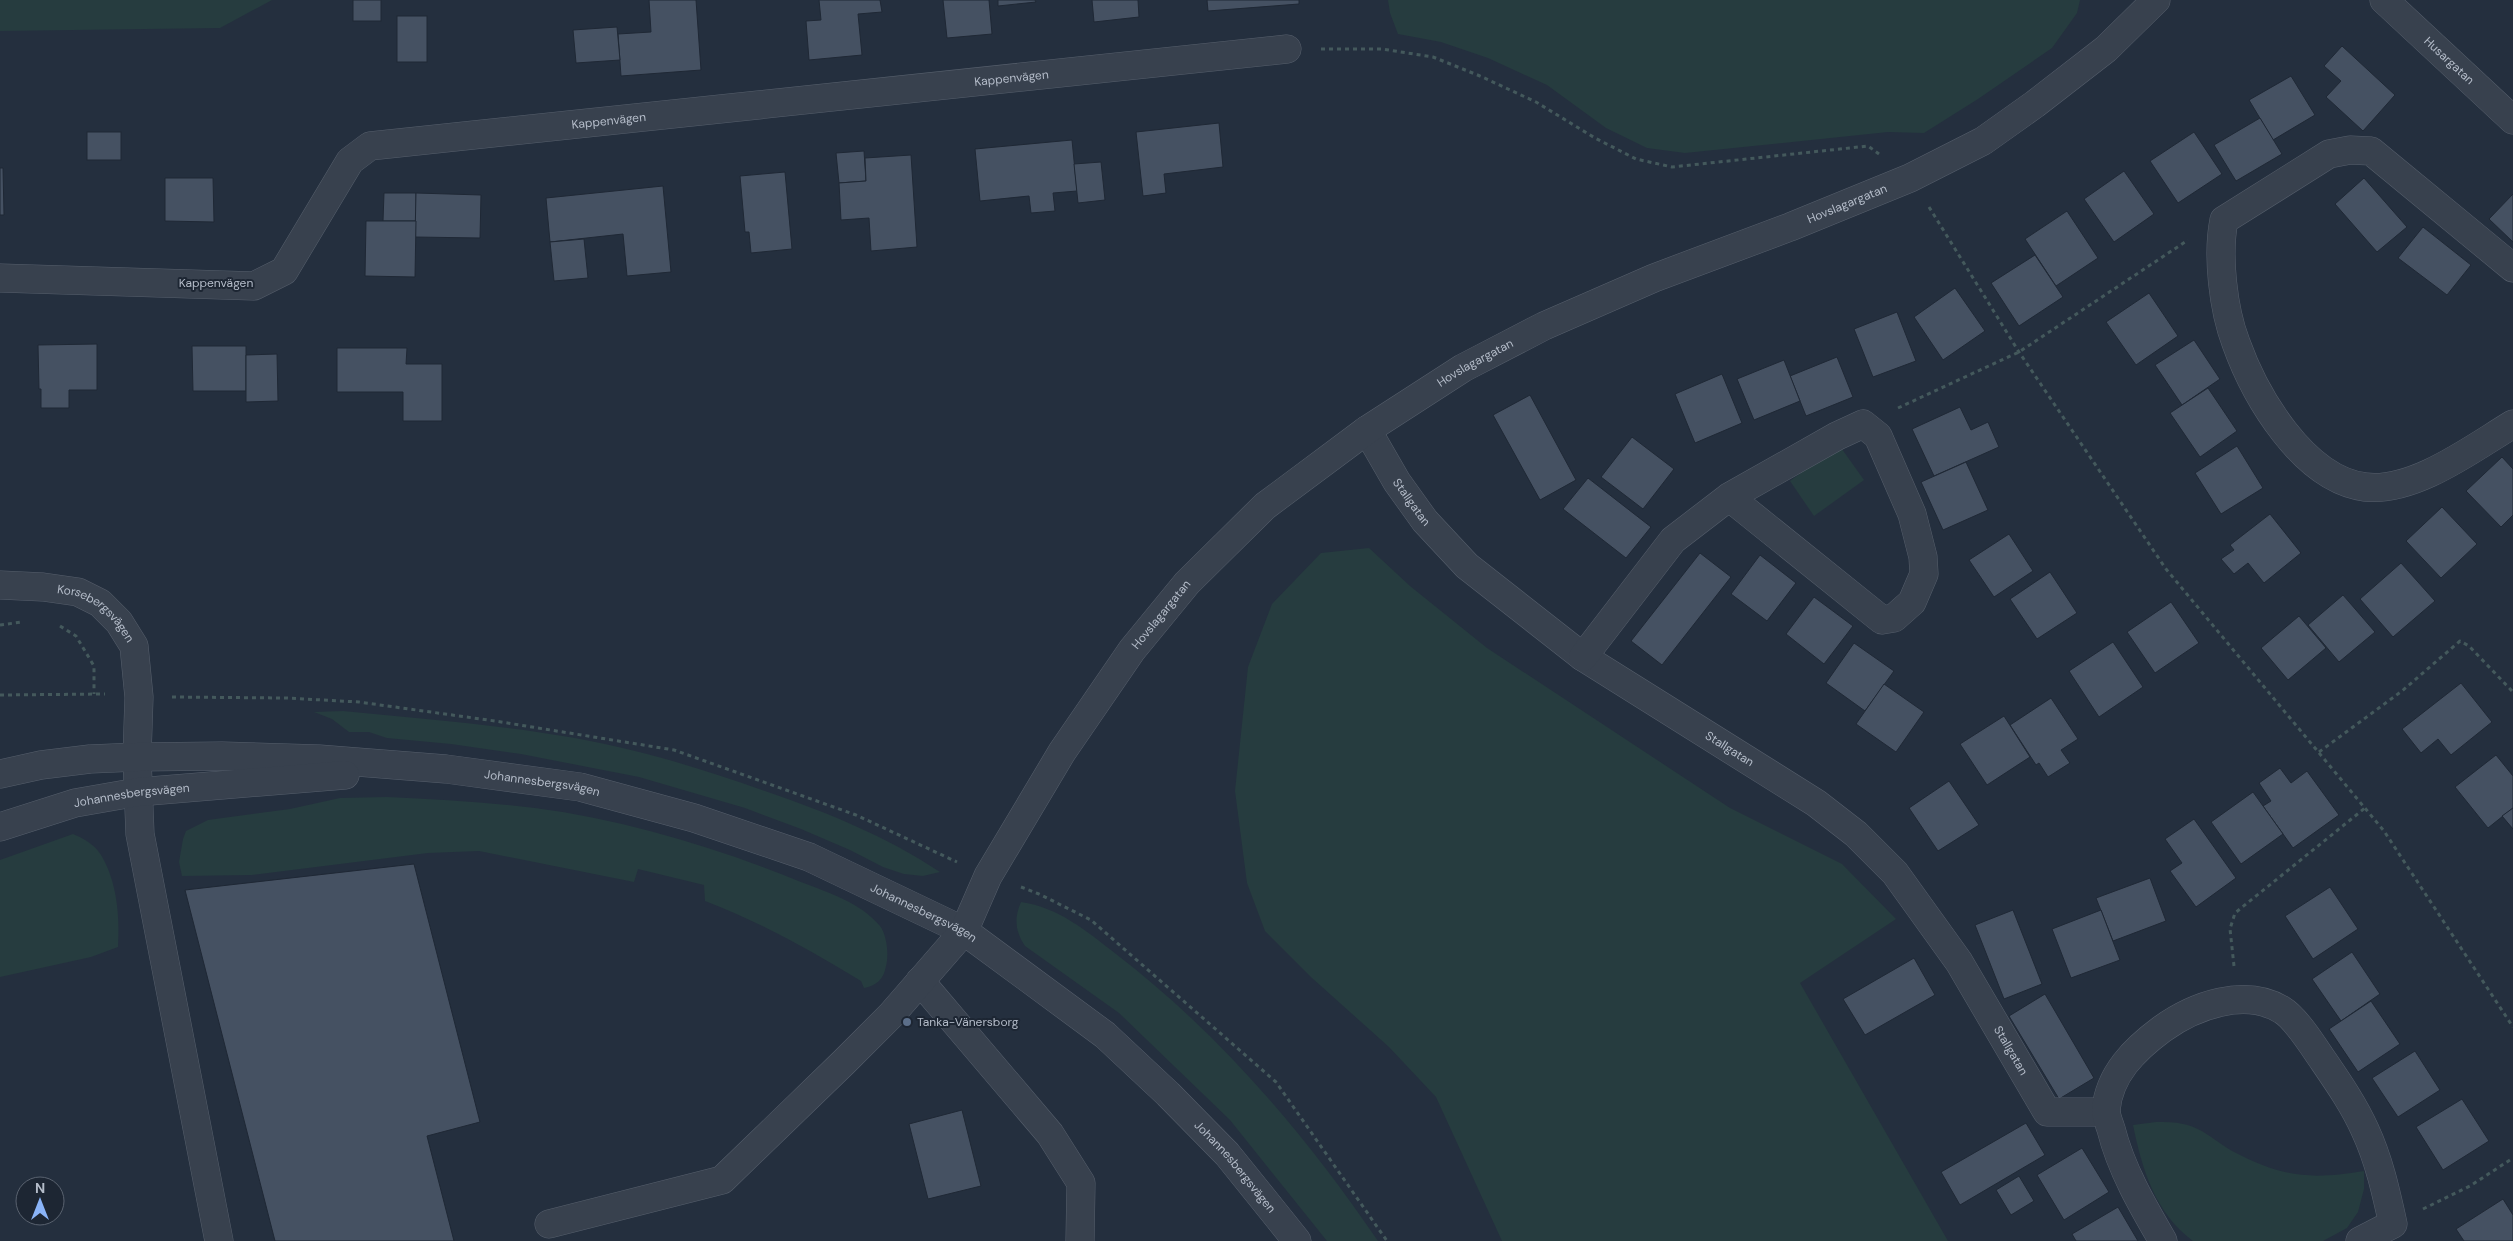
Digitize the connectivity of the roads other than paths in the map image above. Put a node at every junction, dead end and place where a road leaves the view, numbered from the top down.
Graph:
1 (2156, 0) edge
2 (2384, 0) edge
3 (1287, 49) road end
4 (2513, 120) edge
5 (2513, 268) edge
6 (0, 278) edge
7 (2513, 424) edge
8 (1367, 430) junction
9 (1729, 497) junction
10 (0, 585) edge
11 (1583, 657) junction
12 (137, 757) junction
13 (446, 769) junction
14 (0, 774) edge
15 (138, 792) junction
16 (0, 827) edge
17 (964, 931) junction
18 (920, 981) junction
19 (2106, 1112) junction
20 (549, 1224) dead end
21 (219, 1241) edge
22 (1080, 1241) edge
23 (1297, 1241) edge
24 (2163, 1241) edge
25 (2360, 1241) edge

1 - 8 street, Hovslagargatan
2 - 4 street, Husargatan
3 - 6 street, Kappenvägen
5 - 7 street
8 - 11 street, Stallgatan
8 - 17 street, Hovslagargatan
9 - 9 street
9 - 11 street
10 - 12 street, Korsebergsvägen
11 - 19 street, Stallgatan
12 - 13 street, Johannesbergsvägen
12 - 14 street, Johannesbergsvägen
12 - 15 street, Korsebergsvägen
13 - 15 street, Johannesbergsvägen
13 - 17 street, Johannesbergsvägen
15 - 16 street, Johannesbergsvägen
15 - 21 street, Korsebergsvägen
17 - 18 street, Hovslagargatan
17 - 23 street, Johannesbergsvägen
18 - 20 street, Hovslagargatan
18 - 22 street
19 - 24 street
19 - 25 street

